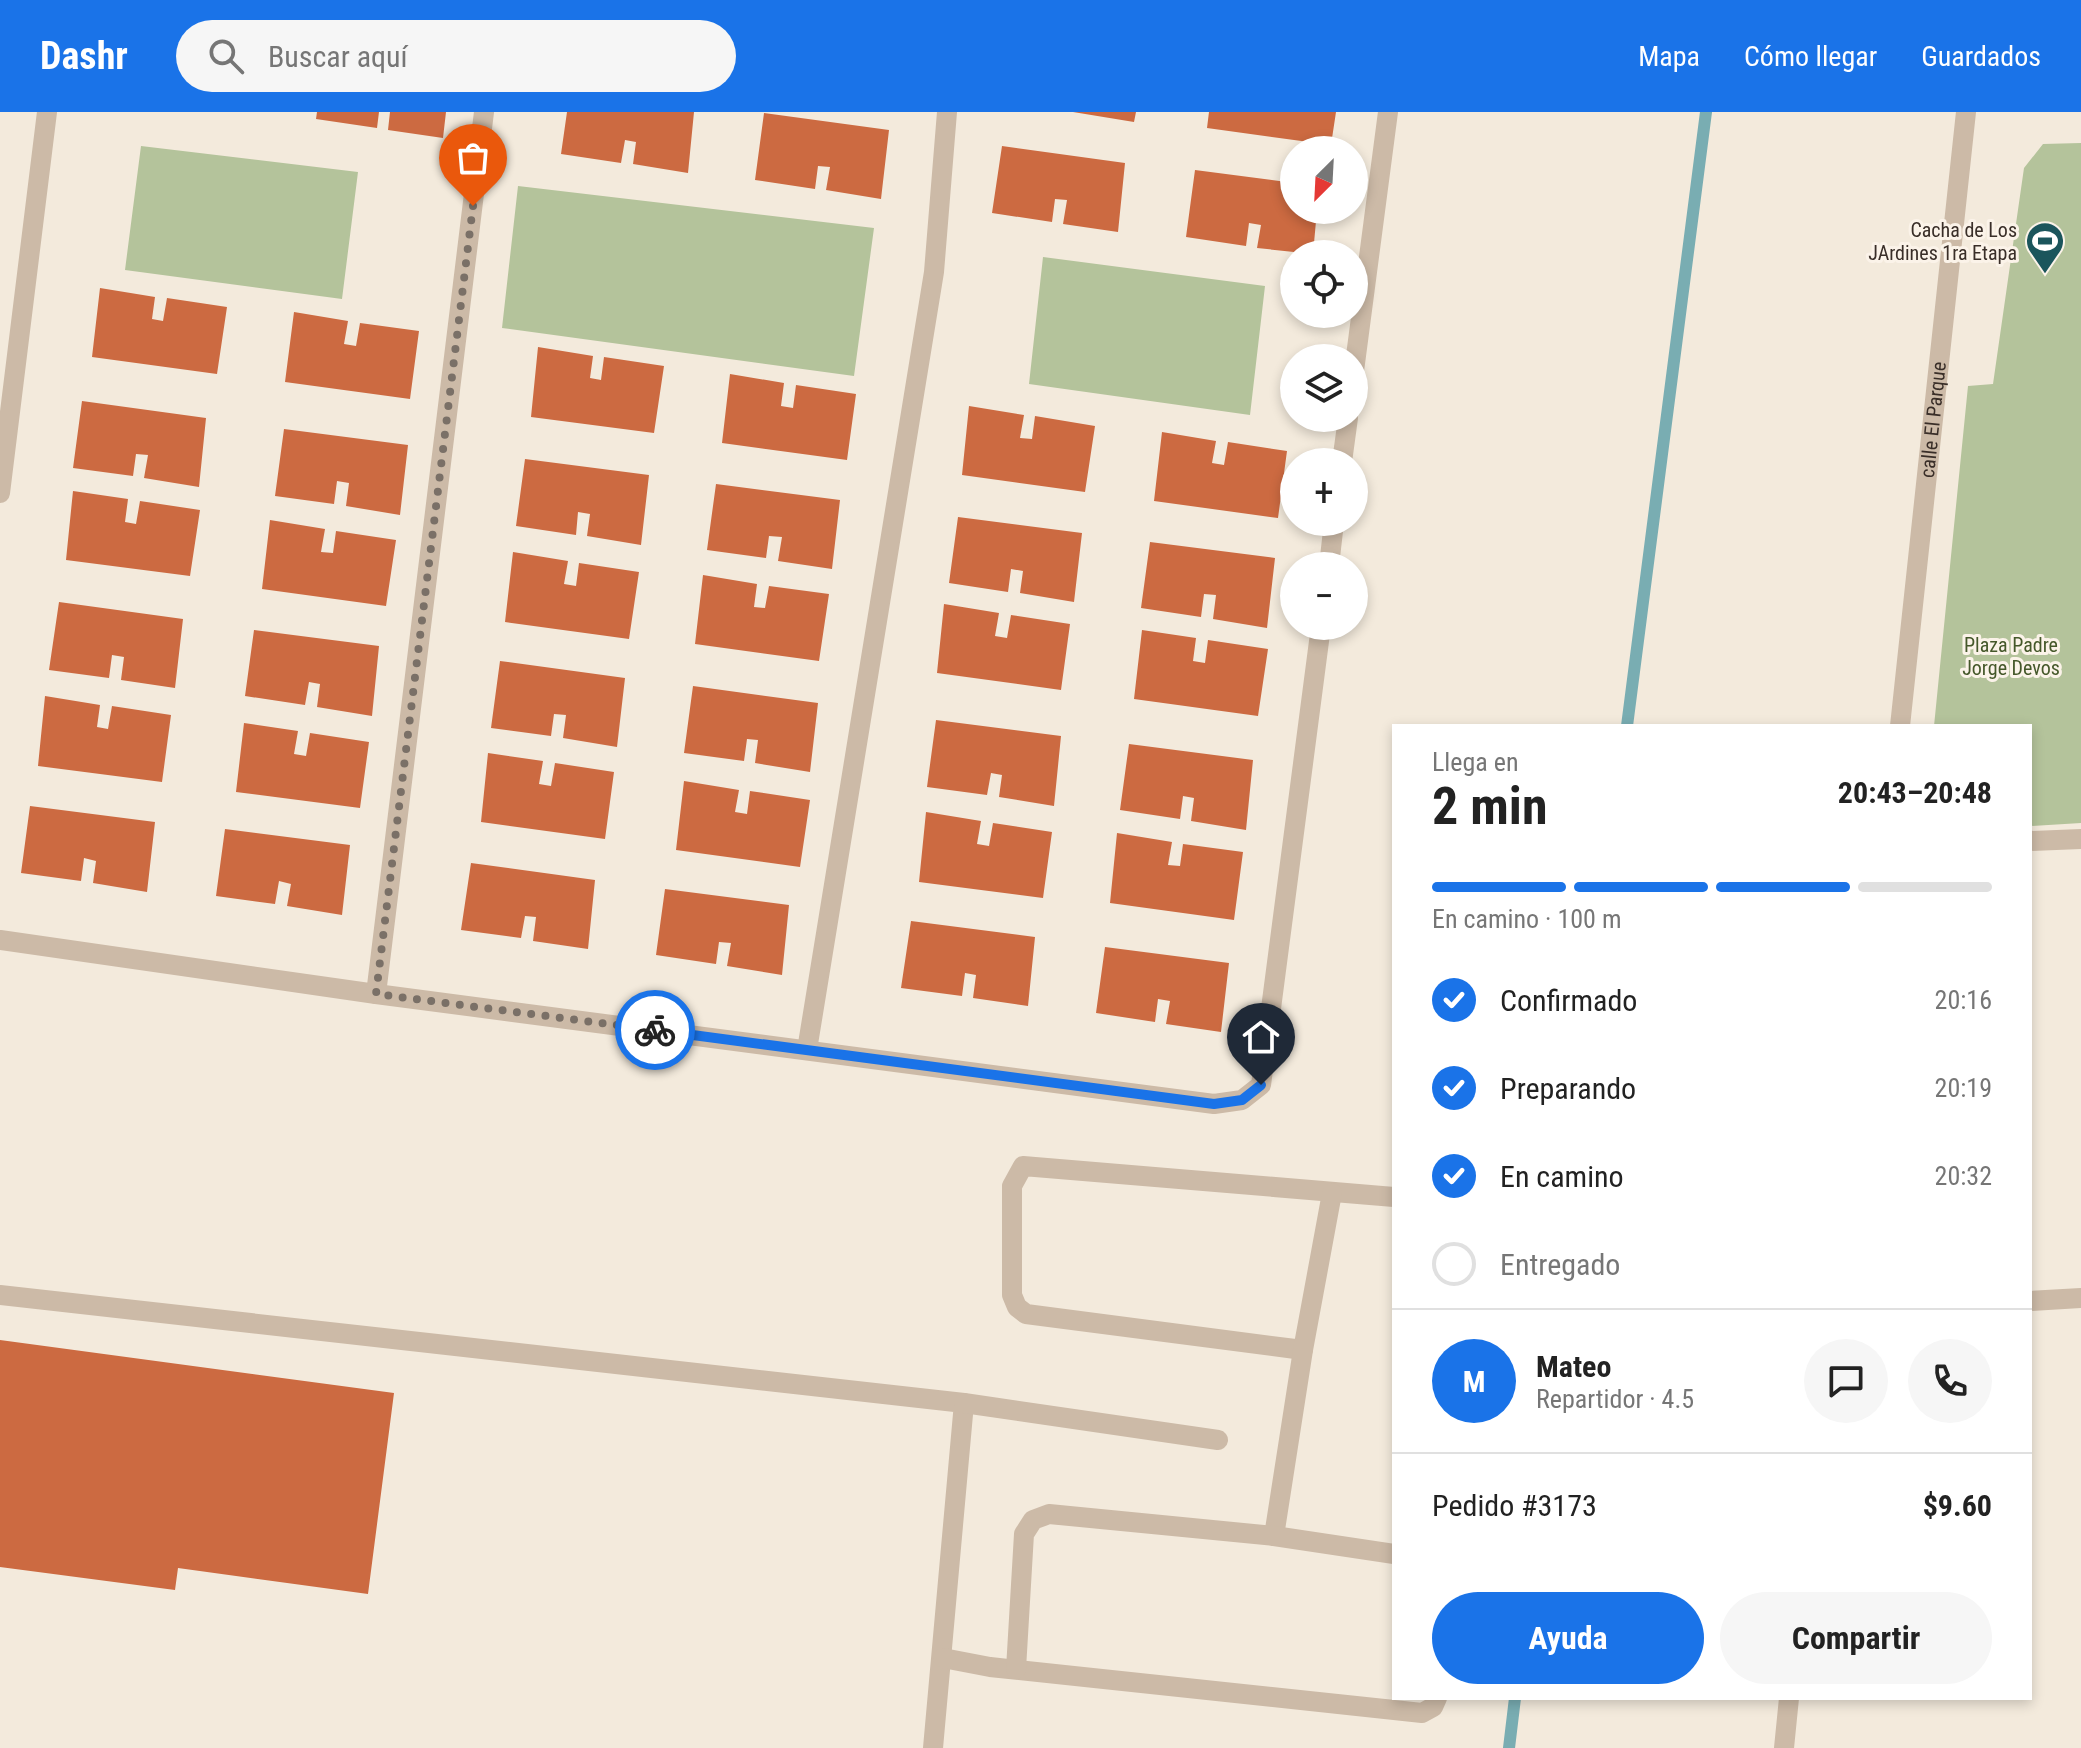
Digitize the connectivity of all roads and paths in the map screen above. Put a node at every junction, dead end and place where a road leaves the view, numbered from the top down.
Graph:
1 (47, 112) edge
2 (484, 112) edge
3 (947, 112) edge
4 (1388, 112) edge
5 (1966, 112) edge
6 (1358, 344) edge
7 (0, 493) edge
8 (1319, 640) edge
9 (1900, 724) edge
10 (2081, 839) edge
11 (2032, 841) edge
12 (0, 940) edge
13 (376, 994) junction
14 (807, 1050) junction
15 (1332, 1193) junction
16 (1392, 1197) edge
17 (0, 1295) edge
18 (2081, 1298) edge
19 (2032, 1301) edge
20 (1303, 1350) junction
21 (964, 1403) junction
22 (1218, 1440) dead end
23 (1274, 1536) junction
24 (1392, 1554) edge
25 (943, 1658) junction
26 (1016, 1669) junction
27 (1436, 1700) edge
28 (1789, 1700) edge
29 (933, 1748) edge
30 (1784, 1748) edge

1 - 7 street
2 - 13 street
3 - 14 street
4 - 6 street
5 - 9 street, calle El Parque
8 - 14 street
10 - 11 street
12 - 13 street
13 - 14 street
15 - 16 street
15 - 20 street
15 - 20 street
17 - 21 street
18 - 19 street
20 - 23 street
21 - 22 street
21 - 25 street
23 - 24 street
23 - 26 street
25 - 26 street
25 - 29 street
26 - 27 street
28 - 30 street

